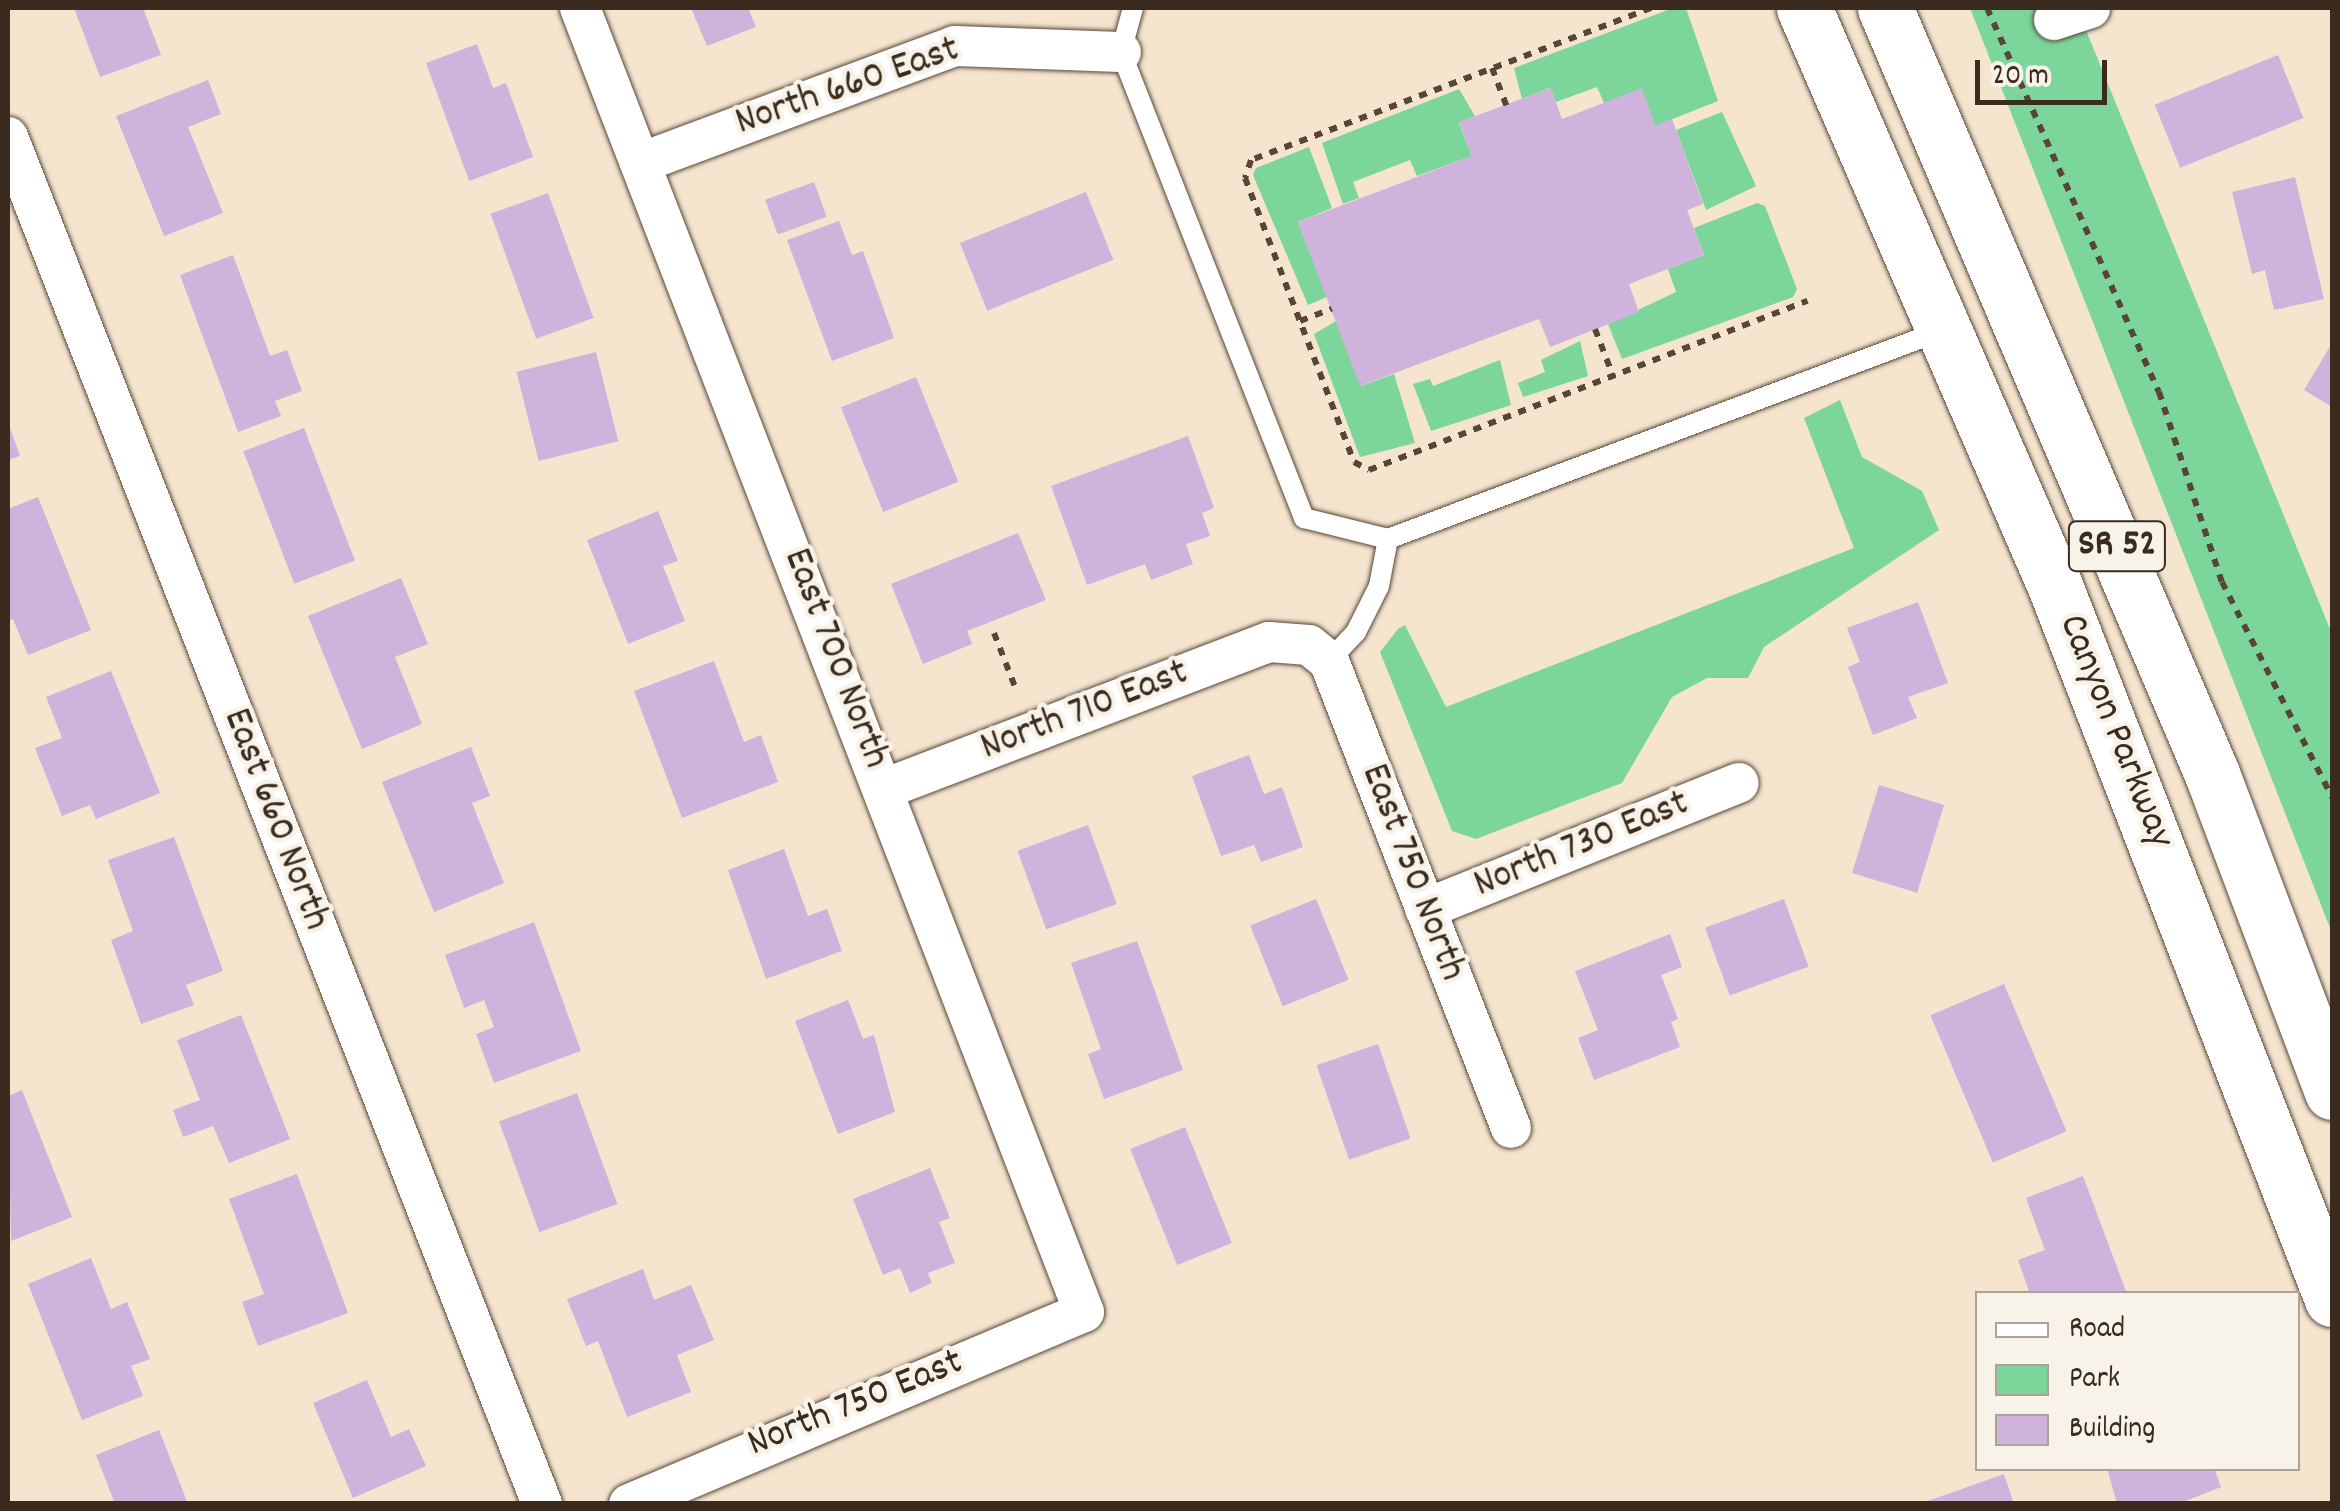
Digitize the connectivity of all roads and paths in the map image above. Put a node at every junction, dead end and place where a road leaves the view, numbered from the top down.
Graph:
1 (580, 8) edge
2 (1133, 8) edge
3 (1651, 8) edge
4 (1804, 8) edge
5 (1885, 8) edge
6 (1987, 8) edge
7 (1121, 52) junction
8 (1492, 68) junction
9 (1506, 105) dead end
10 (8, 137) edge
11 (640, 164) junction
12 (1808, 301) dead end
13 (1332, 309) dead end
14 (1300, 320) junction
15 (1947, 328) junction
16 (1595, 329) dead end
17 (1613, 376) junction
18 (1388, 539) junction
19 (994, 633) dead end
20 (1329, 661) junction
21 (1017, 692) dead end
22 (1740, 783) dead end
23 (884, 788) junction
24 (2332, 797) edge
25 (1424, 909) junction
26 (2332, 1092) edge
27 (1511, 1128) dead end
28 (2332, 1299) edge
29 (1084, 1312) joint
30 (542, 1504) edge
31 (630, 1504) edge

1 - 11 street, East 700 North
2 - 7 lane
3 - 8 path
4 - 15 highway, Canyon Parkway / SR 52
5 - 26 highway, Canyon Parkway / SR 52
6 - 24 path
7 - 11 street, North 660 East
7 - 18 lane
8 - 9 path
8 - 14 path
10 - 30 street, East 660 North
11 - 23 street, East 700 North
12 - 17 path
13 - 14 path
14 - 17 path
15 - 18 lane
15 - 28 highway, Canyon Parkway / SR 52
16 - 17 path
18 - 20 lane
19 - 21 path
20 - 23 street, North 710 East
20 - 25 street, East 750 North
22 - 25 street, North 730 East
23 - 29 street, East 700 North
25 - 27 street, East 750 North
29 - 31 street, North 750 East

